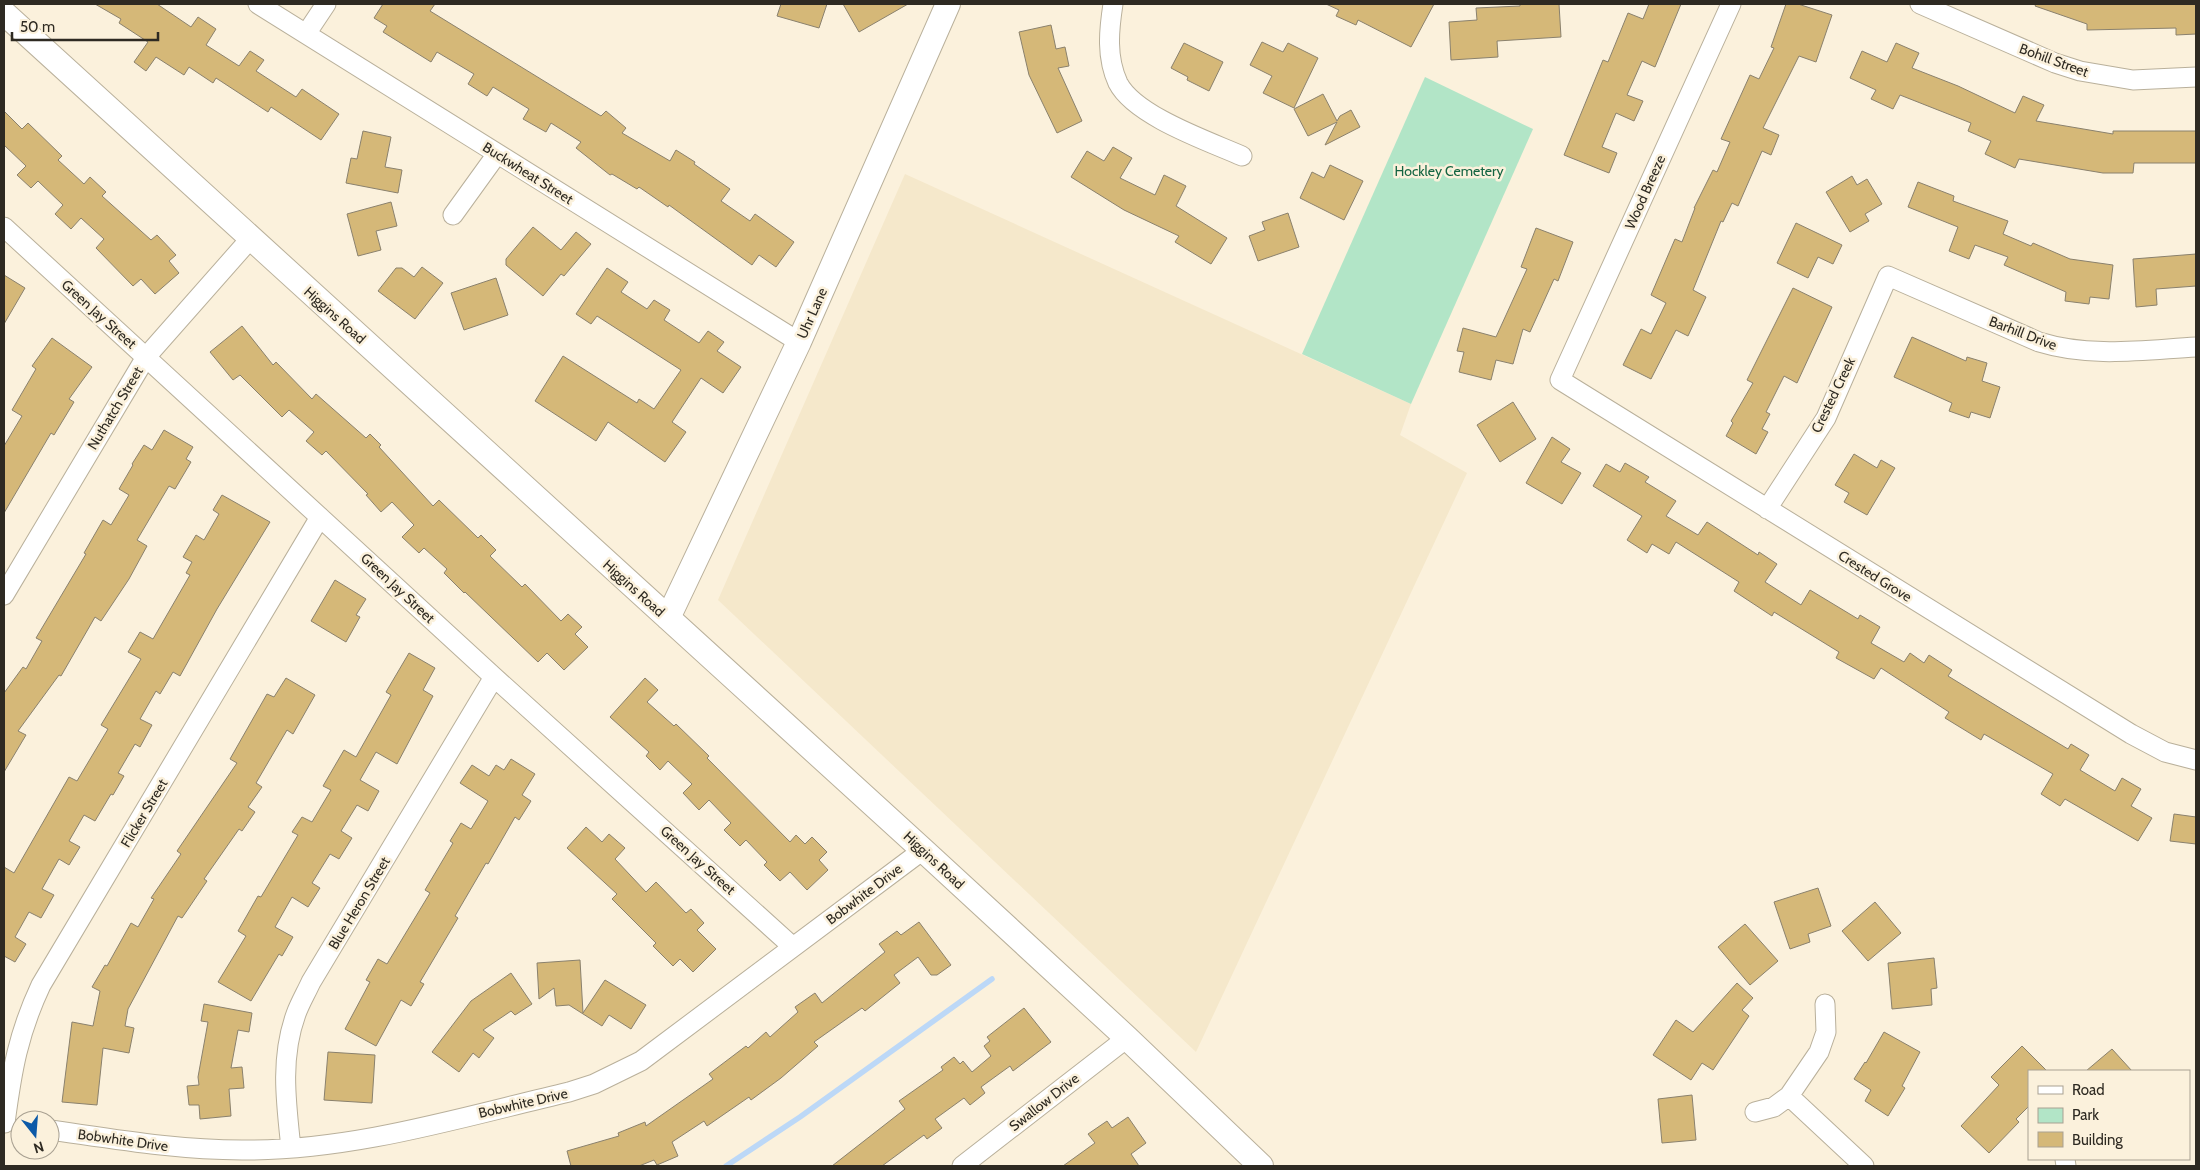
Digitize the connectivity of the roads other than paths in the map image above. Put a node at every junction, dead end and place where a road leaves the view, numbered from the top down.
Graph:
1 (258, 4) edge
2 (326, 4) edge
3 (948, 4) edge
4 (1113, 4) edge
5 (1731, 4) edge
6 (1920, 4) edge
7 (4, 13) edge
8 (306, 34) junction
9 (2196, 77) edge
10 (497, 154) junction
11 (1242, 156) dead end
12 (453, 215) dead end
13 (4, 228) edge
14 (251, 238) junction
15 (1888, 276) joint
16 (799, 342) junction
17 (2196, 347) edge
18 (146, 357) junction
19 (1560, 380) joint
20 (1767, 508) junction
21 (320, 517) junction
22 (4, 595) edge
23 (668, 618) junction
24 (494, 677) junction
25 (2196, 760) edge
26 (923, 850) junction
27 (794, 947) junction
28 (1824, 1004) dead end
29 (1127, 1038) junction
30 (1789, 1096) junction
31 (11, 1110) edge
32 (1755, 1112) dead end
33 (60, 1131) edge
34 (291, 1148) junction
35 (962, 1166) edge
36 (1261, 1166) edge
37 (1864, 1166) edge

1 - 8 street, Buckwheat Street
2 - 8 street
3 - 16 street, Uhr Lane
4 - 11 street
5 - 19 street, Wood Breeze
6 - 9 street, Bohill Street
7 - 14 street, Higgins Road
8 - 10 street, Buckwheat Street
10 - 12 street
10 - 16 street, Buckwheat Street
13 - 18 street, Green Jay Street
14 - 18 street, Nuthatch Street
14 - 23 street, Higgins Road
15 - 17 street, Barhill Drive
15 - 20 street, Crested Creek
16 - 23 street, Uhr Lane
18 - 21 street, Green Jay Street
18 - 22 street, Nuthatch Street
19 - 20 street, Crested Grove
20 - 25 street, Crested Grove
21 - 24 street, Green Jay Street
21 - 31 street, Flicker Street
23 - 26 street, Higgins Road
24 - 27 street, Green Jay Street
24 - 34 street, Blue Heron Street
26 - 27 street, Bobwhite Drive
26 - 29 street, Higgins Road
27 - 34 street, Bobwhite Drive
28 - 30 street
29 - 35 street, Swallow Drive
29 - 36 street, Higgins Road
30 - 32 street
30 - 37 street
33 - 34 street, Bobwhite Drive

